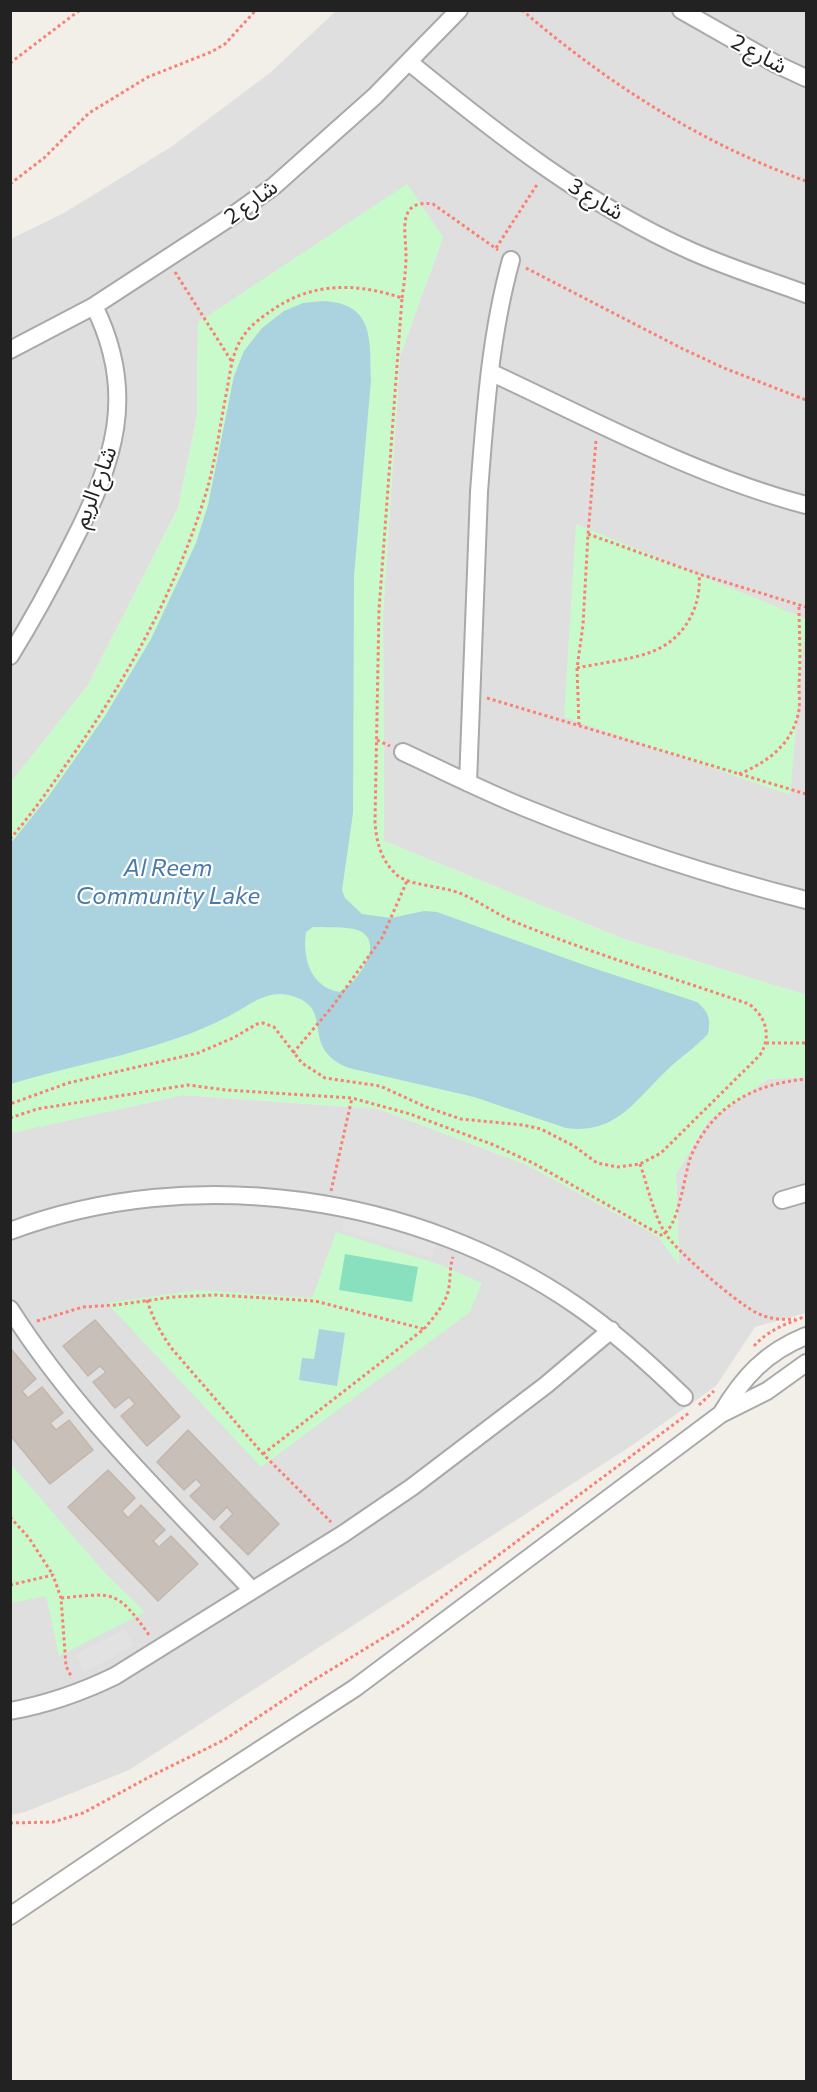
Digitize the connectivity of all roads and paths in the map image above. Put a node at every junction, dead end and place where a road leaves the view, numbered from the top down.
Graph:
1 (80, 10) edge
2 (256, 10) edge
3 (459, 10) edge
4 (522, 10) edge
5 (681, 10) edge
6 (409, 62) junction
7 (10, 63) edge
8 (807, 78) edge
9 (547, 169) junction
10 (807, 181) edge
11 (10, 184) edge
12 (496, 249) junction
13 (167, 259) junction
14 (511, 260) junction
15 (807, 294) edge
16 (402, 298) junction
17 (94, 306) junction
18 (10, 350) edge
19 (232, 362) junction
20 (490, 372) junction
21 (807, 400) edge
22 (598, 422) junction
23 (807, 505) edge
24 (588, 534) junction
25 (699, 574) junction
26 (799, 604) junction
27 (807, 607) edge
28 (10, 656) edge
29 (577, 668) junction
30 (471, 693) junction
31 (579, 725) junction
32 (403, 752) dead end
33 (739, 774) junction
34 (468, 783) junction
35 (807, 794) edge
36 (10, 839) edge
37 (406, 881) junction
38 (807, 900) edge
39 (766, 1043) junction
40 (807, 1043) edge
41 (293, 1053) junction
42 (807, 1079) edge
43 (352, 1098) junction
44 (10, 1104) edge
45 (10, 1118) edge
46 (640, 1164) junction
47 (807, 1193) edge
48 (782, 1200) dead end
49 (328, 1205) junction
50 (10, 1231) edge
51 (666, 1234) junction
52 (459, 1243) junction
53 (147, 1300) junction
54 (10, 1309) edge
55 (807, 1316) edge
56 (799, 1319) junction
57 (21, 1326) junction
58 (424, 1329) junction
59 (611, 1330) junction
60 (807, 1336) edge
61 (750, 1350) dead end
62 (807, 1363) edge
63 (720, 1384) dead end
64 (684, 1397) dead end
65 (721, 1414) junction
66 (263, 1454) junction
67 (10, 1517) edge
68 (343, 1534) junction
69 (53, 1575) junction
70 (10, 1585) edge
71 (252, 1590) junction
72 (61, 1598) junction
73 (159, 1648) junction
74 (79, 1693) junction
75 (10, 1712) edge
76 (10, 1823) edge
77 (10, 1916) edge

1 - 7 path
2 - 11 path
3 - 6 street, شارع 2
4 - 10 path
5 - 8 street, شارع 2
6 - 9 street, شارع 3
6 - 13 street, شارع 2
9 - 12 path
9 - 15 street, شارع 3
12 - 14 path
12 - 16 path
13 - 17 street, شارع 2
13 - 19 path
14 - 20 street
14 - 21 path
16 - 19 path
16 - 37 path
17 - 18 street, شارع 2
17 - 28 street, شارع الريم
19 - 36 path
20 - 22 street
20 - 30 street
22 - 23 street
22 - 24 path
24 - 25 path
24 - 29 path
25 - 26 path
25 - 29 path
26 - 27 path
26 - 33 path
29 - 31 path
30 - 31 path
30 - 34 street
31 - 33 path
32 - 34 street
33 - 35 path
34 - 38 street
37 - 39 path
37 - 41 path
39 - 40 path
39 - 46 path
41 - 44 path
41 - 46 path
42 - 51 path
43 - 45 path
43 - 49 path
43 - 51 path
46 - 51 path
47 - 48 street
49 - 50 street
49 - 52 street
51 - 56 path
52 - 58 path
52 - 59 street
53 - 57 path
53 - 58 path
53 - 66 path
54 - 57 street
55 - 56 path
56 - 61 path
57 - 71 street
58 - 66 path
59 - 64 street
59 - 68 street
60 - 65 street
62 - 65 street
63 - 76 path
65 - 77 street
66 - 68 path
67 - 69 path
68 - 71 street
69 - 70 path
69 - 72 path
71 - 73 street
72 - 73 path
72 - 74 path
73 - 74 street
74 - 75 street

